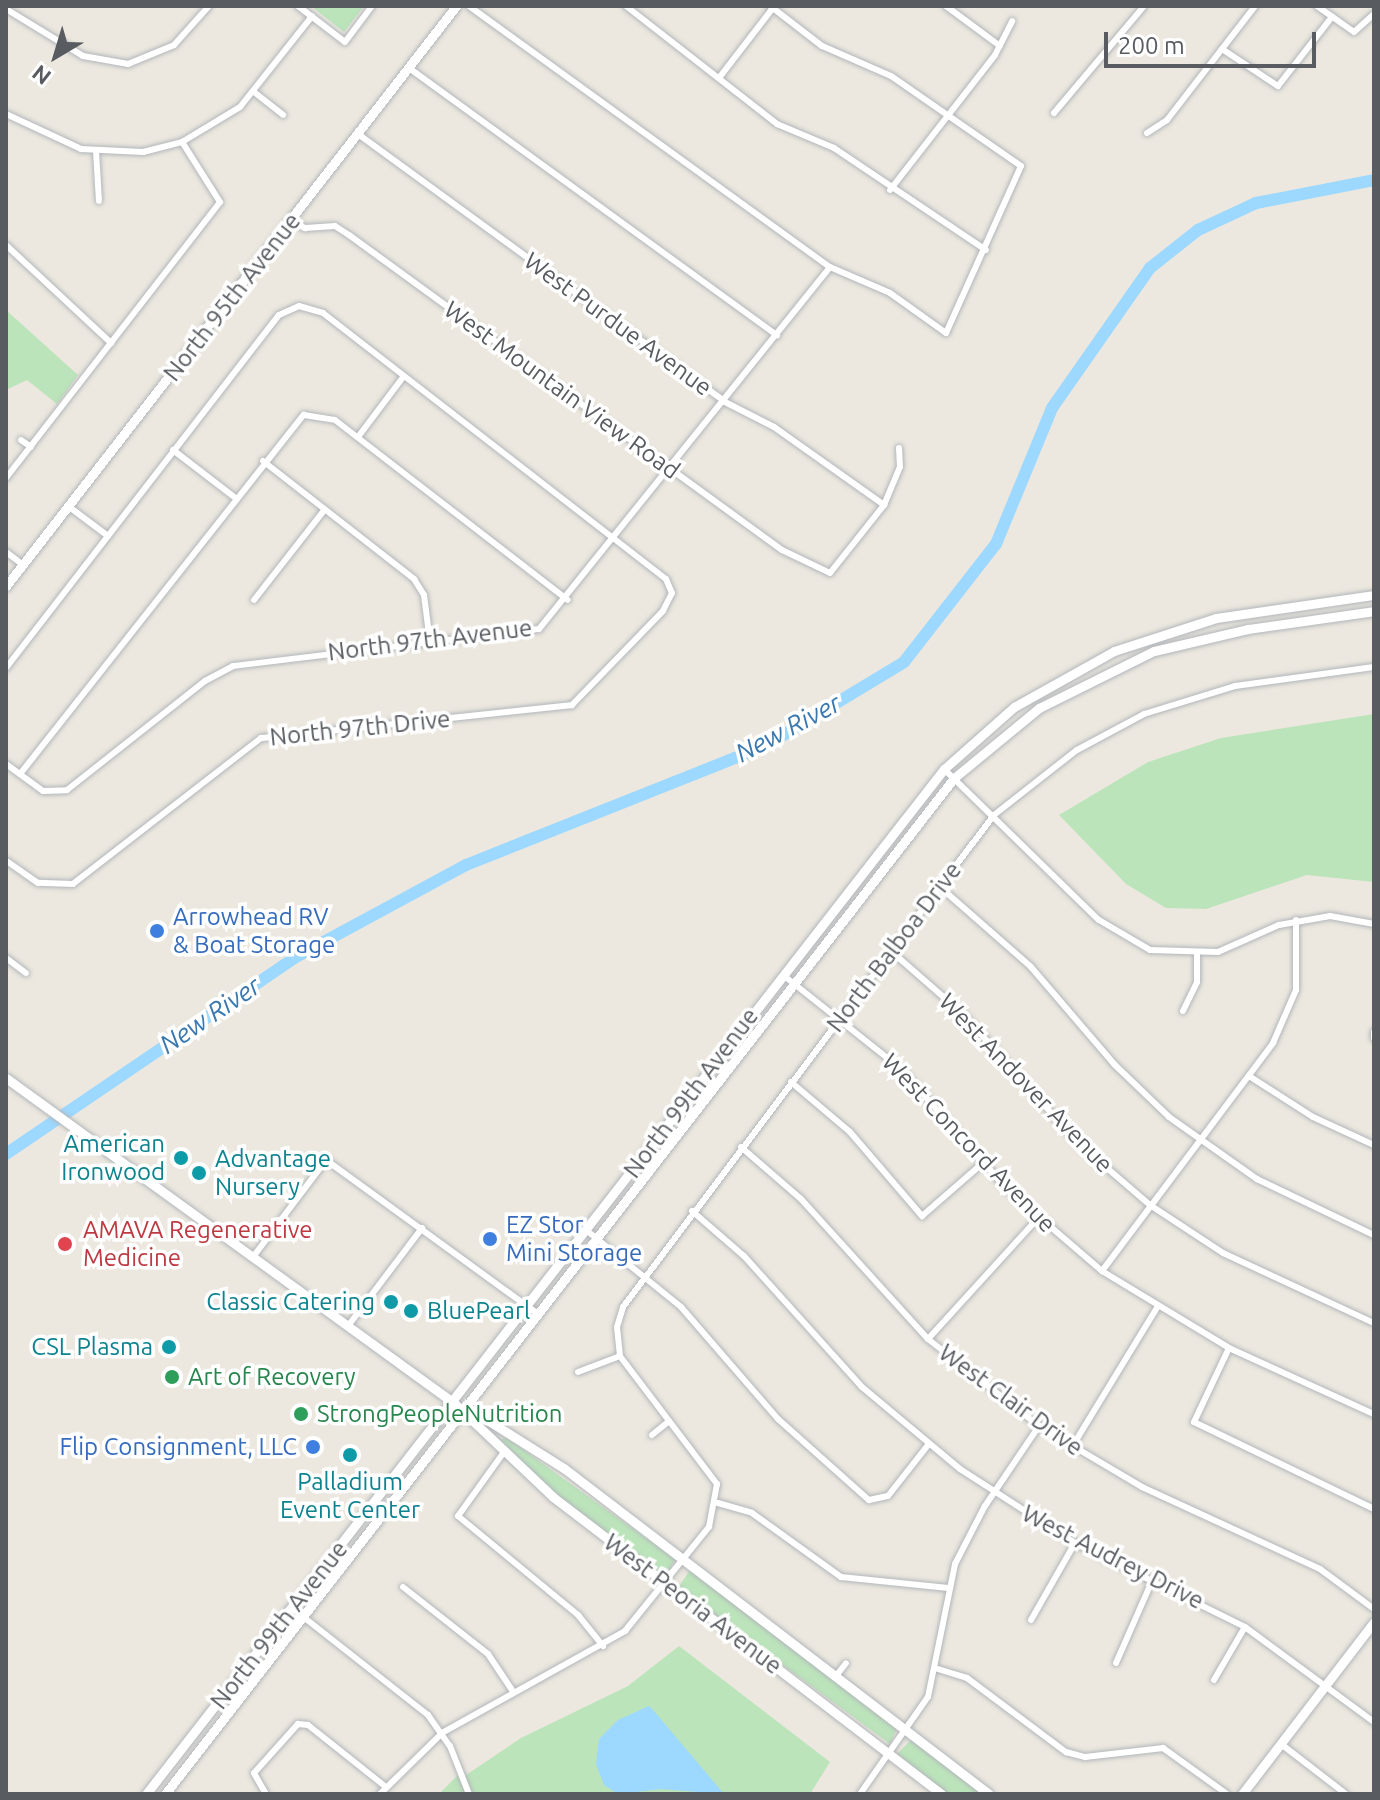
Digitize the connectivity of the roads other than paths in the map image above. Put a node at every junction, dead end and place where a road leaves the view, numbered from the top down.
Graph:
1 (209, 6) edge
2 (298, 6) edge
3 (372, 6) edge
4 (456, 6) edge
5 (469, 6) edge
6 (626, 6) edge
7 (946, 6) edge
8 (1144, 6) edge
9 (1255, 6) edge
10 (1317, 6) edge
11 (773, 7) edge
12 (6, 9) edge
13 (1374, 14) edge
14 (312, 16) junction
15 (1332, 17) junction
16 (1012, 21) dead end
17 (1000, 46) junction
18 (1222, 49) junction
19 (409, 68) junction
20 (719, 78) junction
21 (254, 92) junction
22 (1054, 113) dead end
23 (6, 114) edge
24 (283, 115) dead end
25 (947, 117) junction
26 (1147, 133) dead end
27 (358, 134) junction
28 (182, 142) junction
29 (96, 151) junction
30 (890, 190) junction
31 (99, 201) dead end
32 (291, 221) junction
33 (6, 245) edge
34 (986, 250) junction
35 (830, 267) junction
36 (777, 335) junction
37 (111, 343) junction
38 (404, 376) junction
39 (725, 402) junction
40 (358, 437) junction
41 (21, 440) dead end
42 (31, 447) junction
43 (899, 448) dead end
44 (173, 450) junction
45 (263, 461) junction
46 (672, 470) junction
47 (6, 478) edge
48 (234, 497) junction
49 (884, 505) junction
50 (68, 506) junction
51 (325, 509) junction
52 (108, 536) junction
53 (616, 540) junction
54 (6, 552) edge
55 (23, 565) junction
56 (6, 586) edge
57 (1374, 595) edge
58 (254, 600) dead end
59 (568, 600) junction
60 (1374, 611) edge
61 (1216, 618) junction
62 (1218, 634) junction
63 (430, 642) junction
64 (1374, 667) edge
65 (6, 668) edge
66 (6, 764) edge
67 (944, 769) junction
68 (20, 774) junction
69 (954, 778) junction
70 (994, 815) junction
71 (6, 861) edge
72 (940, 887) junction
73 (1296, 920) junction
74 (1374, 924) edge
75 (892, 952) junction
76 (1197, 955) junction
77 (6, 958) edge
78 (26, 973) dead end
79 (782, 974) junction
80 (794, 983) junction
81 (1183, 1011) dead end
82 (840, 1018) junction
83 (1249, 1076) junction
84 (6, 1078) edge
85 (791, 1082) junction
86 (699, 1083) junction
87 (711, 1092) junction
88 (1199, 1140) junction
89 (1374, 1145) edge
90 (741, 1147) junction
91 (983, 1163) junction
92 (1150, 1205) junction
93 (692, 1211) junction
94 (1038, 1218) junction
95 (422, 1228) junction
96 (586, 1230) junction
97 (1374, 1235) edge
98 (598, 1240) junction
99 (253, 1257) junction
100 (1102, 1271) junction
101 (644, 1275) junction
102 (528, 1306) junction
103 (1157, 1308) junction
104 (541, 1315) junction
105 (1374, 1323) edge
106 (348, 1326) junction
107 (928, 1339) junction
108 (1229, 1348) junction
109 (620, 1356) junction
110 (578, 1372) dead end
111 (454, 1403) junction
112 (470, 1407) junction
113 (1374, 1414) edge
114 (463, 1416) junction
115 (669, 1421) junction
116 (1039, 1426) junction
117 (652, 1435) dead end
118 (928, 1445) junction
119 (1072, 1447) junction
120 (504, 1452) junction
121 (993, 1493) junction
122 (718, 1503) junction
123 (1374, 1509) edge
124 (358, 1525) junction
125 (370, 1534) junction
126 (1075, 1543) junction
127 (684, 1560) junction
128 (1152, 1581) junction
129 (666, 1584) junction
130 (403, 1587) dead end
131 (948, 1588) junction
132 (292, 1608) junction
133 (1374, 1609) edge
134 (304, 1618) junction
135 (1031, 1620) dead end
136 (1374, 1622) edge
137 (1245, 1627) junction
138 (603, 1646) junction
139 (846, 1663) dead end
140 (1116, 1663) dead end
141 (938, 1669) junction
142 (836, 1676) junction
143 (1214, 1680) dead end
144 (1326, 1685) junction
145 (512, 1690) junction
146 (1374, 1722) edge
147 (906, 1730) junction
148 (442, 1733) junction
149 (1281, 1744) junction
150 (888, 1753) junction
151 (386, 1787) junction
152 (146, 1794) edge
153 (165, 1794) edge
154 (266, 1794) edge
155 (380, 1794) edge
156 (469, 1794) edge
157 (860, 1794) edge
158 (942, 1794) edge
159 (989, 1794) edge
160 (1227, 1794) edge
161 (1242, 1794) edge
162 (1346, 1794) edge

1 - 12 street
2 - 14 street
3 - 14 street
4 - 19 main road, North 95th Avenue
5 - 35 street
6 - 20 street
7 - 17 street
8 - 22 street
9 - 18 street
10 - 15 street
11 - 20 street
11 - 25 street
13 - 15 street
14 - 21 street
15 - 18 street
16 - 17 street
17 - 25 street
18 - 26 street
19 - 27 main road, North 95th Avenue
19 - 36 street
20 - 30 street
21 - 24 street
21 - 28 street
23 - 29 street
25 - 30 street
25 - 34 street
27 - 32 main road, North 95th Avenue
27 - 39 street, West Purdue Avenue
28 - 29 street
28 - 37 street
29 - 31 street
30 - 34 street
32 - 46 street, West Mountain View Road
32 - 50 main road, North 95th Avenue
33 - 37 street
34 - 35 street
35 - 36 street, North 97th Avenue
36 - 39 street, North 97th Avenue
37 - 42 street
38 - 40 street
38 - 44 street
38 - 53 street
39 - 46 street, North 97th Avenue
39 - 49 street, West Purdue Avenue
40 - 45 street
40 - 59 street
41 - 42 street
42 - 47 street
43 - 49 street
44 - 48 street
44 - 52 street
45 - 48 street
45 - 51 street
46 - 49 street, West Mountain View Road
46 - 53 street, North 97th Avenue
48 - 68 street
50 - 52 street
50 - 55 main road, North 95th Avenue
51 - 58 street
51 - 63 street
52 - 65 street
53 - 59 street, North 97th Avenue
53 - 71 street, North 97th Drive
54 - 55 street
55 - 56 main road, North 95th Avenue
57 - 61 main road, North 99th Avenue
59 - 63 street, North 97th Avenue
60 - 62 main road, North 99th Avenue
61 - 62 main road
61 - 67 main road, North 99th Avenue
62 - 69 main road, North 99th Avenue
63 - 68 street, North 97th Avenue
64 - 70 street, North Balboa Drive
66 - 68 street, North 97th Avenue
67 - 69 street
67 - 79 main road, North 99th Avenue
69 - 70 street
69 - 80 main road, North 99th Avenue
70 - 72 street, North Balboa Drive
70 - 76 street
72 - 75 street, North Balboa Drive
72 - 88 street
73 - 74 street
73 - 76 street
73 - 83 street
75 - 82 street, North Balboa Drive
75 - 92 street, West Andover Avenue
76 - 81 street
77 - 78 street
79 - 80 street, West Concord Avenue
79 - 86 main road, North 99th Avenue
80 - 82 street, West Concord Avenue
80 - 87 main road, North 99th Avenue
82 - 85 street, North Balboa Drive
82 - 91 street, West Concord Avenue
83 - 88 street
83 - 89 street
84 - 99 main road, West Peoria Avenue
85 - 90 street, North Balboa Drive
85 - 91 street
86 - 87 main road
86 - 96 main road, North 99th Avenue
87 - 98 main road, North 99th Avenue
88 - 92 street
88 - 97 street
90 - 93 street, North Balboa Drive
90 - 107 street, West Clair Drive
91 - 94 street, West Concord Avenue
92 - 100 street
92 - 105 street, West Andover Avenue
93 - 101 street, North Balboa Drive
93 - 118 street, West Audrey Drive
94 - 100 street, West Concord Avenue
94 - 107 street
95 - 99 street
95 - 102 street
95 - 106 street
96 - 98 street
96 - 102 main road, North 99th Avenue
98 - 101 street
98 - 104 main road, North 99th Avenue
99 - 106 main road, West Peoria Avenue
100 - 103 street, West Concord Avenue
101 - 109 street, North Balboa Drive
101 - 118 street
102 - 104 street
102 - 111 main road, North 99th Avenue
103 - 108 street, West Concord Avenue
103 - 119 street
104 - 112 main road, North 99th Avenue
106 - 111 main road, West Peoria Avenue
107 - 116 street, West Clair Drive
108 - 113 street, West Concord Avenue
108 - 123 street
109 - 110 street
109 - 115 street
111 - 112 main road, West Peoria Avenue
111 - 114 main road, West Peoria Avenue
111 - 124 main road, North 99th Avenue
112 - 114 main road, North 99th Avenue
112 - 127 main road, West Peoria Avenue
114 - 120 main road, West Peoria Avenue
114 - 125 main road, North 99th Avenue
115 - 117 street
115 - 122 street
116 - 119 street, West Clair Drive
116 - 121 street
118 - 121 street, West Audrey Drive
119 - 133 street, West Clair Drive
120 - 129 main road, West Peoria Avenue
120 - 138 street
121 - 126 street, West Audrey Drive
121 - 131 street
122 - 127 street
122 - 131 street
124 - 125 main road
124 - 132 main road, North 99th Avenue
125 - 134 main road, North 99th Avenue
126 - 128 street, West Audrey Drive
126 - 135 street
127 - 129 street
127 - 142 main road, West Peoria Avenue
128 - 137 street, West Audrey Drive
128 - 140 street
129 - 138 street
129 - 150 main road, West Peoria Avenue
130 - 145 street
131 - 141 street
132 - 134 street
132 - 152 main road, North 99th Avenue
134 - 148 street
134 - 153 main road, North 99th Avenue
136 - 144 main road
137 - 143 street
137 - 144 street, West Audrey Drive
138 - 145 street
139 - 142 street
141 - 147 street
141 - 160 street
142 - 147 main road, West Peoria Avenue
144 - 146 street, West Audrey Drive
144 - 149 main road
145 - 148 street
147 - 150 street
147 - 159 main road, West Peoria Avenue
148 - 151 street
148 - 156 street
149 - 161 main road
149 - 162 street
150 - 157 street
150 - 158 main road, West Peoria Avenue
151 - 154 street
151 - 155 street

